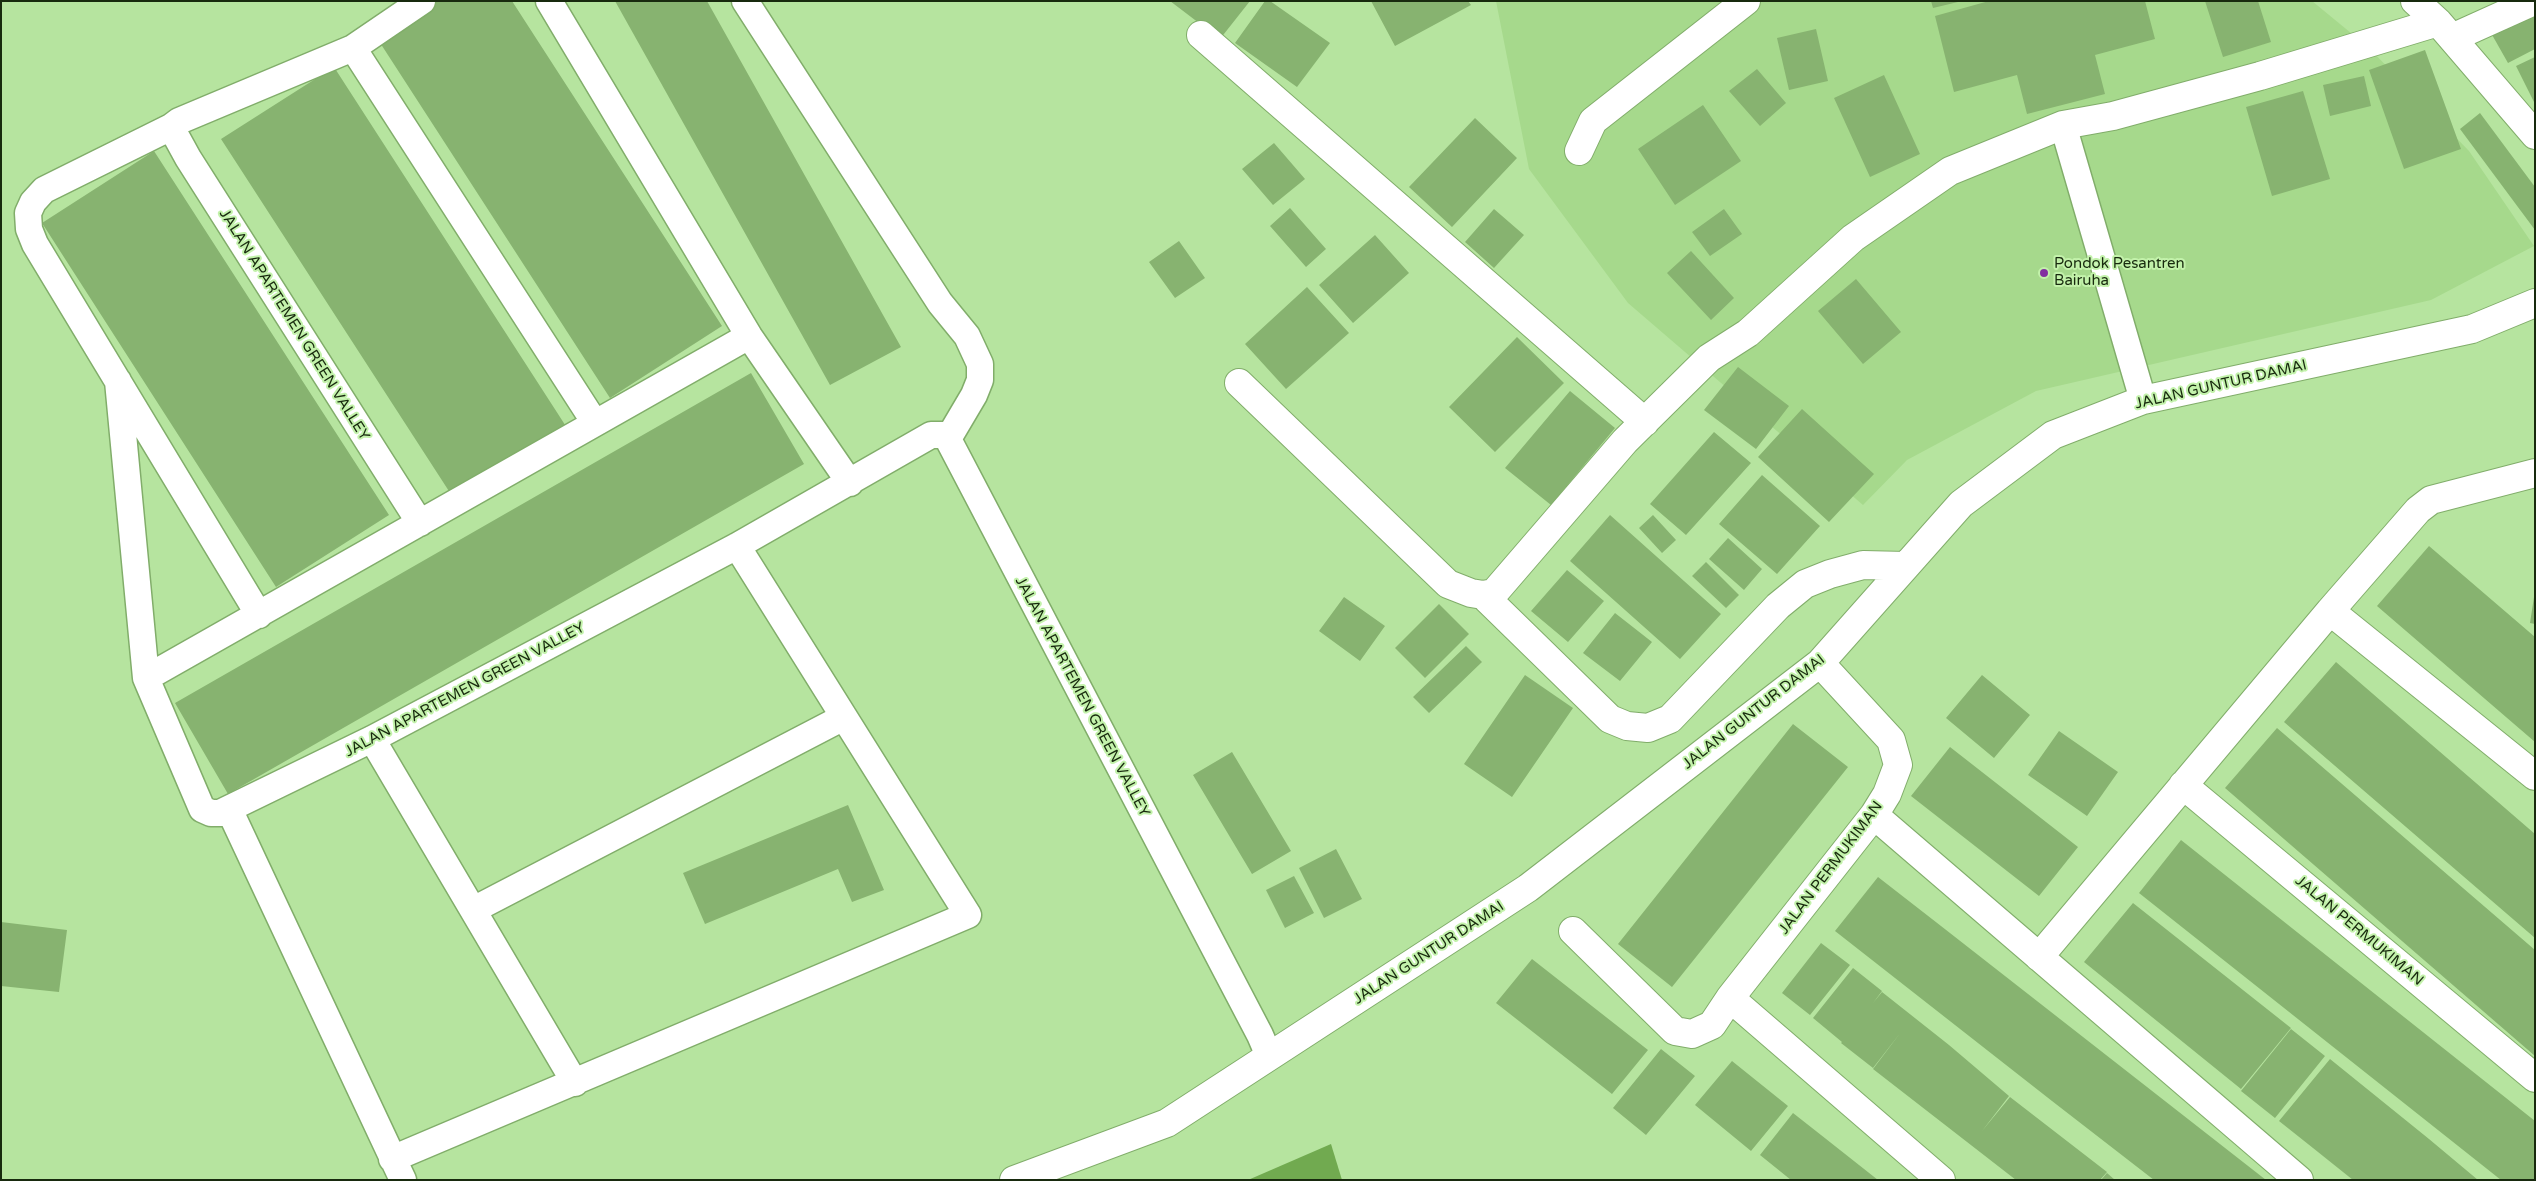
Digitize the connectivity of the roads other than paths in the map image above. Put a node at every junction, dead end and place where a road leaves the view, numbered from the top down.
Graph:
1 (422, 1) edge
2 (549, 1) edge
3 (745, 1) edge
4 (1746, 1) edge
5 (2415, 1) edge
6 (2534, 1) edge
7 (2445, 30) junction
8 (1201, 35) dead end
9 (353, 48) junction
10 (2063, 125) junction
11 (172, 126) junction
12 (2535, 136) edge
13 (1578, 152) dead end
14 (2535, 303) edge
15 (749, 336) junction
16 (118, 381) junction
17 (1239, 383) dead end
18 (2143, 400) junction
19 (1645, 422) junction
20 (595, 423) junction
21 (948, 439) junction
22 (2535, 473) edge
23 (850, 483) junction
24 (420, 523) junction
25 (737, 546) junction
26 (1906, 566) junction
27 (1483, 595) junction
28 (2330, 611) junction
29 (259, 614) junction
30 (1820, 663) junction
31 (146, 678) junction
32 (844, 717) junction
33 (372, 739) junction
34 (2535, 776) edge
35 (2184, 785) junction
36 (229, 809) junction
37 (1874, 815) junction
38 (473, 910) junction
39 (1573, 931) dead end
40 (2039, 956) junction
41 (1730, 998) junction
42 (1269, 1056) junction
43 (2535, 1078) edge
44 (575, 1083) junction
45 (398, 1169) edge
46 (1014, 1180) edge
47 (1941, 1180) edge
48 (2299, 1180) edge

1 - 9 lane, JALAN APARTEMEN GREEN VALLEY
2 - 15 lane
3 - 21 lane
4 - 13 street
5 - 7 street
6 - 7 street
7 - 10 street
7 - 12 street
8 - 19 street
9 - 11 lane, JALAN APARTEMEN GREEN VALLEY
9 - 20 lane
10 - 18 lane
10 - 19 street
11 - 16 lane, JALAN APARTEMEN GREEN VALLEY
11 - 24 lane, JALAN APARTEMEN GREEN VALLEY
14 - 18 street, JALAN GUNTUR DAMAI
15 - 20 lane
15 - 23 lane
16 - 29 lane, JALAN APARTEMEN GREEN VALLEY
16 - 31 lane, JALAN APARTEMEN GREEN VALLEY
17 - 27 street
18 - 26 street, JALAN GUNTUR DAMAI
19 - 27 street
20 - 24 lane
21 - 23 lane, JALAN APARTEMEN GREEN VALLEY
21 - 42 lane, JALAN APARTEMEN GREEN VALLEY
22 - 28 street
23 - 25 lane, JALAN APARTEMEN GREEN VALLEY
24 - 29 lane
25 - 32 lane
25 - 33 lane, JALAN APARTEMEN GREEN VALLEY
26 - 27 street
26 - 30 street, JALAN GUNTUR DAMAI
28 - 34 street
28 - 35 street
29 - 31 lane
30 - 37 street, JALAN PERMUKIMAN
30 - 42 street, JALAN GUNTUR DAMAI
31 - 36 lane, JALAN APARTEMEN GREEN VALLEY
32 - 38 lane
32 - 44 lane
33 - 36 lane, JALAN APARTEMEN GREEN VALLEY
33 - 38 lane
35 - 40 street
35 - 43 street, JALAN PERMUKIMAN
36 - 45 lane
37 - 40 street
37 - 41 street, JALAN PERMUKIMAN
38 - 44 lane
39 - 41 street, JALAN PERMUKIMAN
40 - 48 street
41 - 47 street
42 - 46 street, JALAN GUNTUR DAMAI
44 - 45 lane

